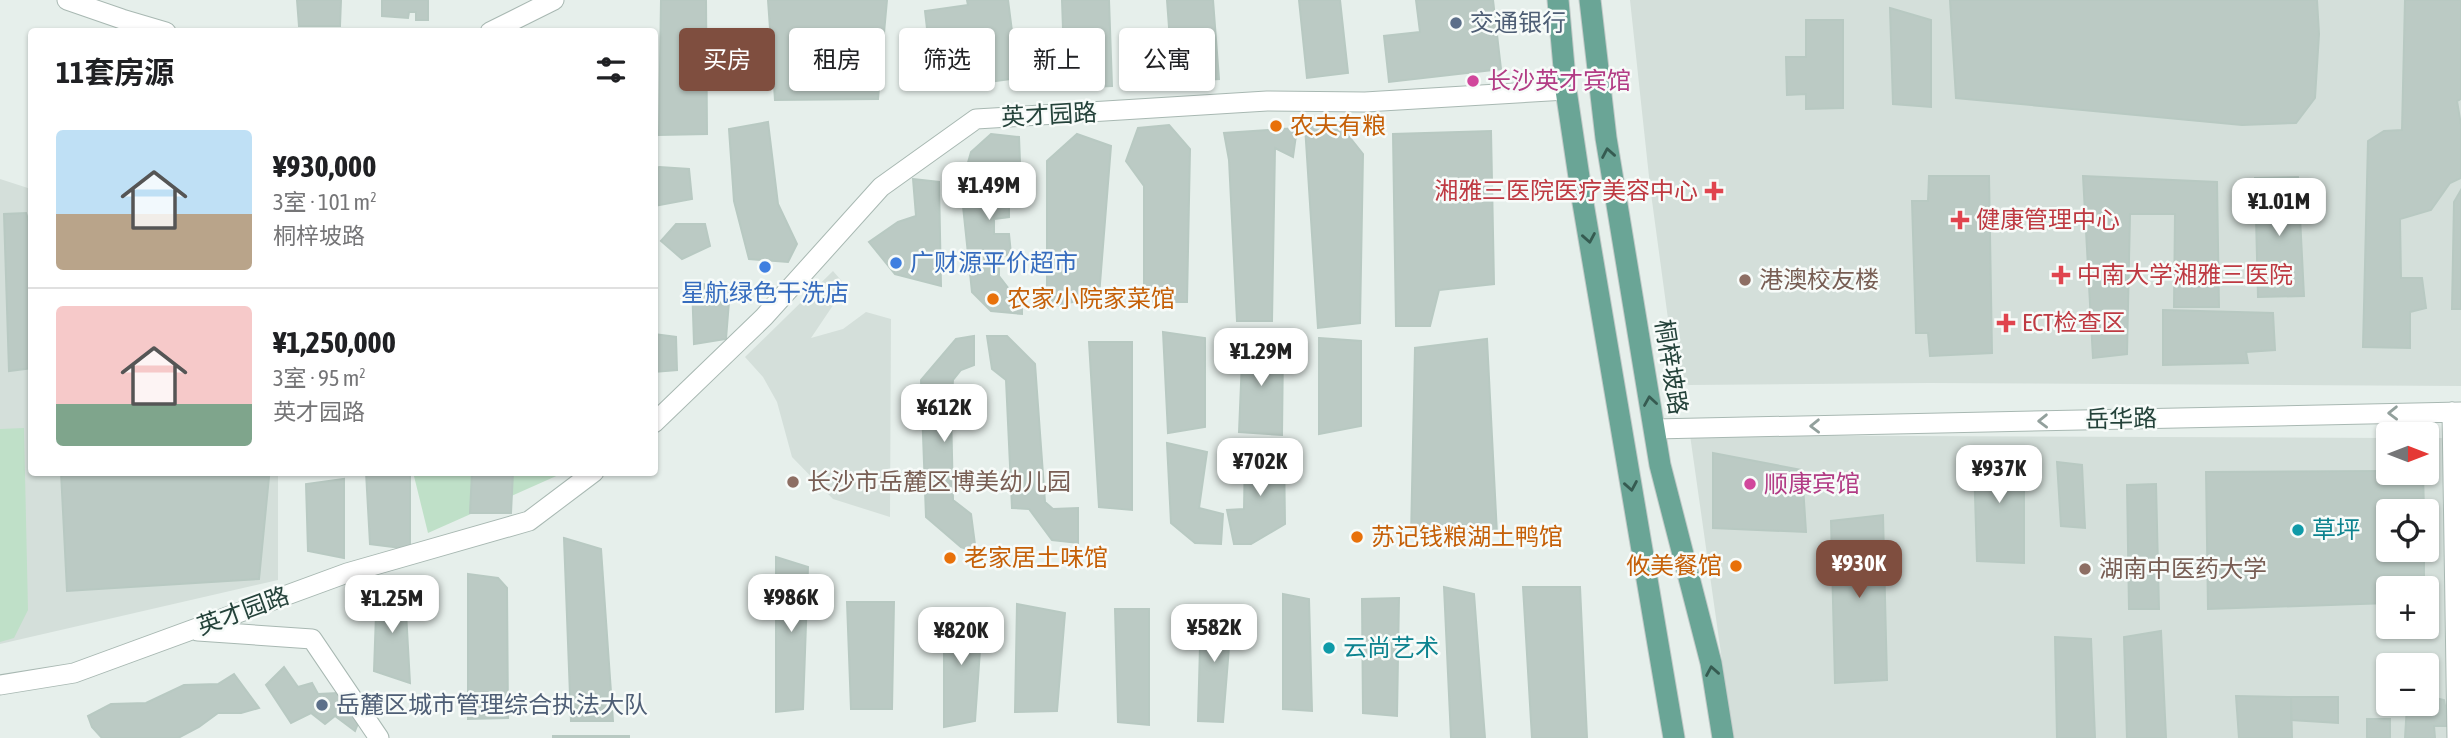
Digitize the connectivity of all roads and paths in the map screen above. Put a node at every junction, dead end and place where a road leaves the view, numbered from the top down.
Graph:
1 (67, 0) edge
2 (554, 0) edge
3 (1558, 0) edge
4 (1590, 0) edge
5 (152, 28) edge
6 (498, 28) edge
7 (1566, 90) junction
8 (2456, 412) edge
9 (658, 419) edge
10 (1654, 429) junction
11 (589, 476) edge
12 (190, 630) junction
13 (0, 685) edge
14 (379, 738) edge
15 (1674, 738) edge
16 (1723, 738) edge
17 (2457, 738) edge

1 - 5 street
2 - 6 street
3 - 7 main road
10 -> 4 main road, 桐梓坡路
7 - 9 street, 英才园路
7 -> 15 main road
8 -> 10 street, 岳华路
8 - 17 street
16 -> 10 main road, 桐梓坡路
11 - 12 street, 英才园路
12 - 13 street, 英才园路
12 - 14 street

